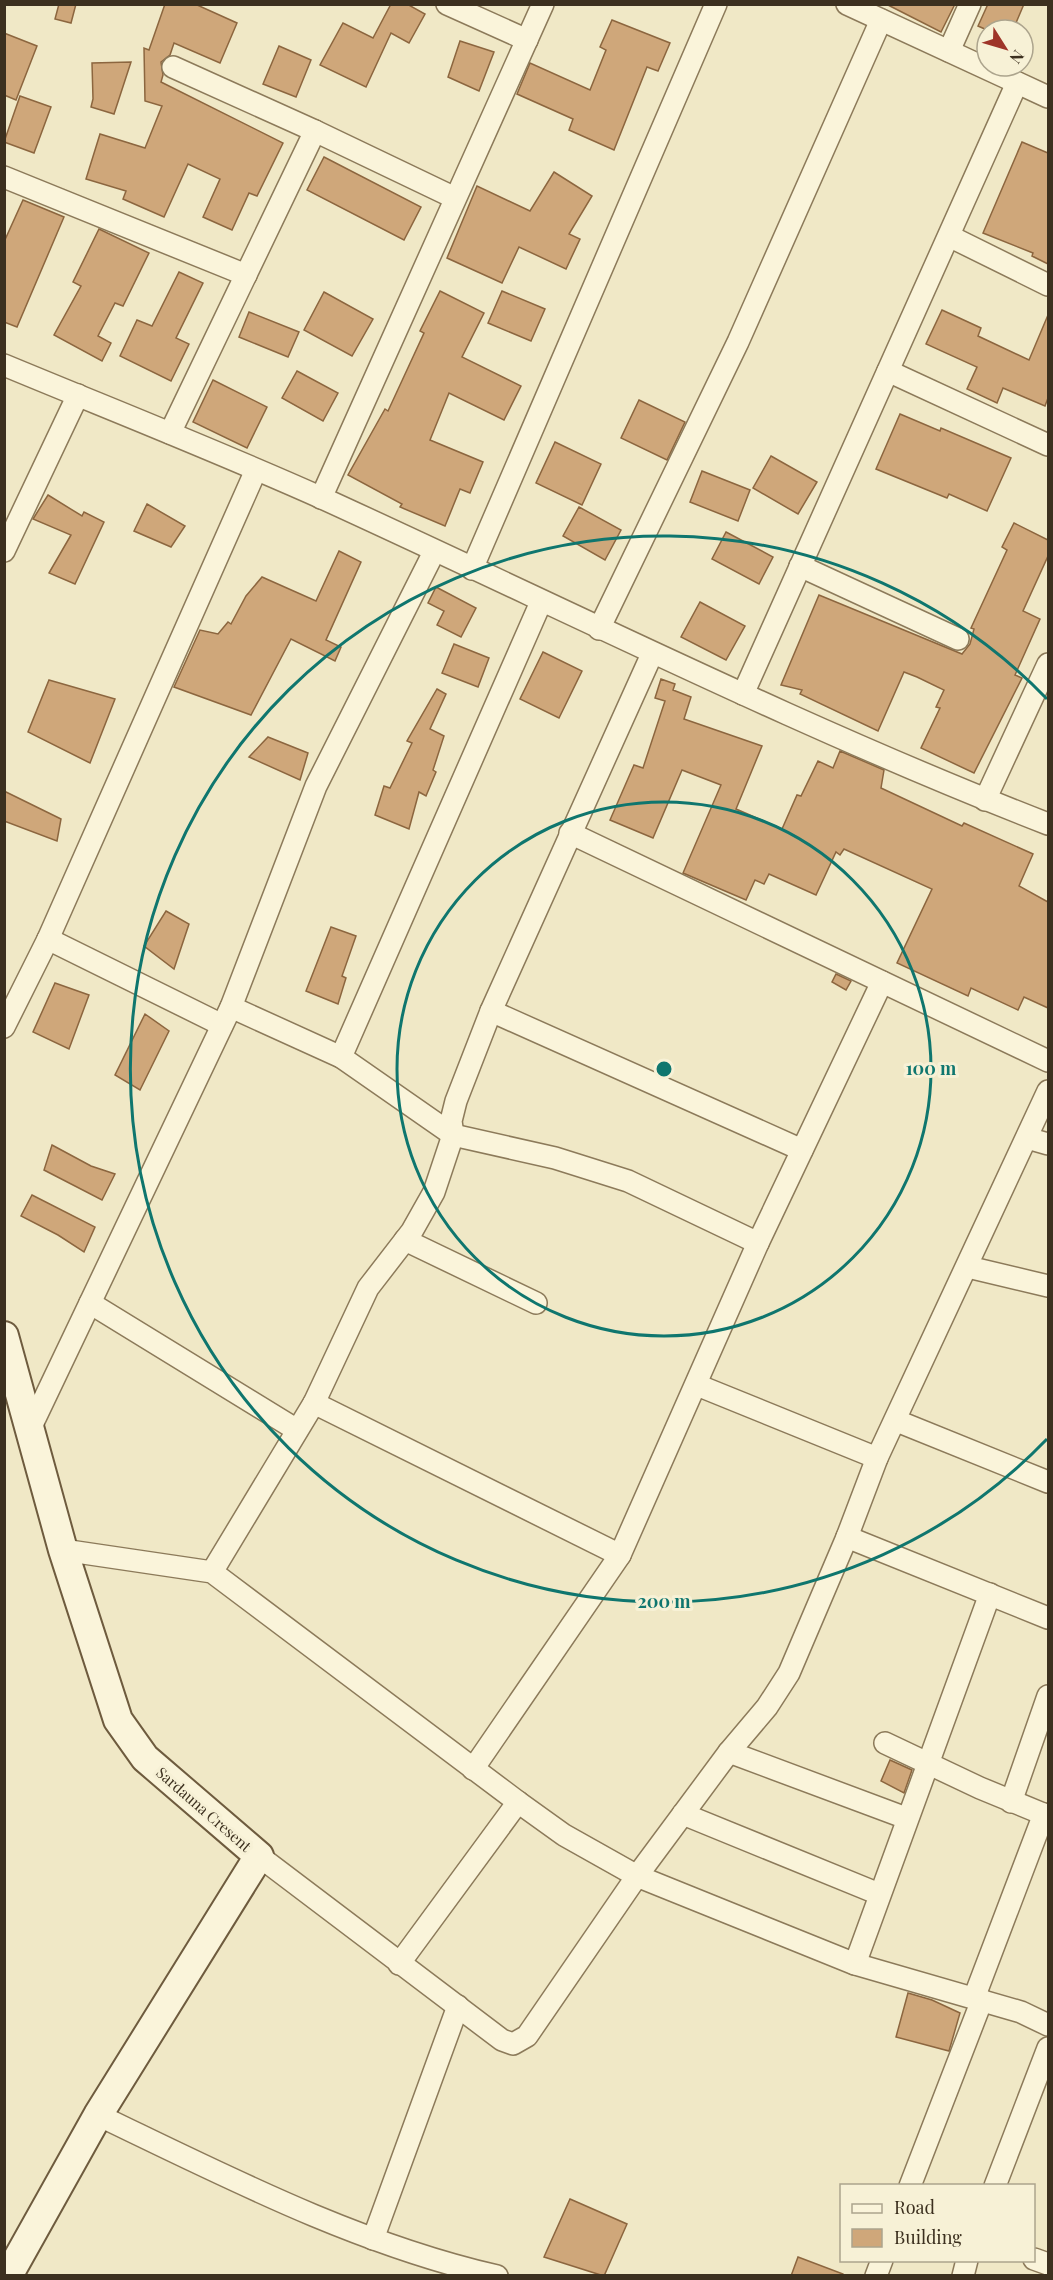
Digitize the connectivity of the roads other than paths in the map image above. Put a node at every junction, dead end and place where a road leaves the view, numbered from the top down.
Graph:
1 (447, 4) edge
2 (543, 4) edge
3 (716, 4) edge
4 (847, 4) edge
5 (970, 4) edge
6 (881, 20) junction
7 (527, 40) junction
8 (949, 51) junction
9 (173, 67) dead end
10 (1017, 83) junction
11 (1048, 97) edge
12 (315, 130) junction
13 (4, 177) edge
14 (455, 198) junction
15 (949, 236) junction
16 (246, 275) junction
17 (1048, 285) edge
18 (4, 365) edge
19 (888, 371) junction
20 (78, 395) junction
21 (170, 433) junction
22 (1048, 445) edge
23 (256, 470) junction
24 (321, 498) junction
25 (4, 551) edge
26 (434, 552) junction
27 (800, 566) junction
28 (472, 569) junction
29 (541, 602) junction
30 (599, 629) junction
31 (958, 639) dead end
32 (652, 654) junction
33 (1048, 667) edge
34 (743, 694) junction
35 (985, 800) junction
36 (1048, 824) edge
37 (570, 833) junction
38 (48, 939) junction
39 (882, 982) junction
40 (491, 1011) junction
41 (226, 1016) junction
42 (4, 1027) edge
43 (341, 1057) junction
44 (1048, 1061) edge
45 (1048, 1091) edge
46 (453, 1135) junction
47 (1027, 1138) junction
48 (1048, 1144) edge
49 (802, 1150) junction
50 (405, 1240) junction
51 (758, 1243) junction
52 (968, 1267) junction
53 (1048, 1286) edge
54 (90, 1303) junction
55 (536, 1303) dead end
56 (4, 1336) edge
57 (697, 1385) junction
58 (315, 1403) junction
59 (897, 1421) junction
60 (297, 1430) junction
61 (29, 1431) junction
62 (877, 1458) junction
63 (1048, 1482) edge
64 (847, 1537) junction
65 (63, 1550) junction
66 (620, 1555) junction
67 (212, 1572) junction
68 (990, 1594) junction
69 (1048, 1618) edge
70 (1048, 1696) edge
71 (885, 1743) dead end
72 (729, 1752) junction
73 (927, 1760) junction
74 (473, 1769) junction
75 (518, 1802) junction
76 (1011, 1802) junction
77 (683, 1814) junction
78 (1046, 1815) edge
79 (906, 1818) junction
80 (259, 1856) junction
81 (637, 1876) junction
82 (879, 1894) junction
83 (399, 1964) junction
84 (855, 1964) junction
85 (978, 1999) junction
86 (458, 2006) junction
87 (1048, 2025) edge
88 (1048, 2048) edge
89 (1042, 2086) edge
90 (98, 2115) junction
91 (911, 2184) edge
92 (996, 2184) edge
93 (373, 2239) junction
94 (8, 2276) edge
95 (497, 2276) edge

1 - 7 street
2 - 7 street
3 - 28 street
4 - 6 street
5 - 8 street
6 - 8 street
6 - 30 street
7 - 14 street
8 - 10 street
9 - 12 street
10 - 11 street
10 - 15 street
12 - 14 street
12 - 16 street
13 - 16 street
14 - 24 street
15 - 17 street
15 - 19 street
16 - 21 street
18 - 20 street
19 - 22 street
19 - 27 street
20 - 21 street
20 - 25 street
21 - 23 street
23 - 24 street
23 - 38 street
24 - 26 street
26 - 28 street
26 - 41 street
27 - 31 street
27 - 34 street
28 - 29 street
29 - 30 street
29 - 43 street
30 - 32 street
32 - 34 street
32 - 37 street
33 - 35 street
34 - 35 street
35 - 36 street
37 - 39 street
37 - 40 street
38 - 41 street
38 - 42 street
39 - 44 street
39 - 49 street
40 - 46 street
40 - 49 street
41 - 43 street
41 - 54 street
43 - 46 street
45 - 47 street
46 - 50 street
46 - 51 street
47 - 48 street
47 - 52 street
49 - 51 street
50 - 55 street
50 - 58 street
51 - 57 street
52 - 53 street
52 - 59 street
54 - 60 street
54 - 61 street
56 - 61 street, Sardauna Cresent
57 - 62 street
57 - 66 street
58 - 60 street
58 - 66 street
59 - 62 street
59 - 63 street
60 - 67 street
61 - 65 street, Sardauna Cresent
62 - 64 street
64 - 68 street
64 - 72 street
65 - 67 street
65 - 80 street, Sardauna Cresent
66 - 74 street
67 - 74 street
68 - 69 street
68 - 73 street
70 - 76 street
71 - 73 street
72 - 77 street
72 - 79 street
73 - 76 street
73 - 79 street
74 - 75 street
75 - 81 street
75 - 83 street
76 - 78 street
77 - 81 street
77 - 82 street
78 - 85 street
79 - 82 street
80 - 83 street
80 - 90 street, Sardauna Cresent
81 - 84 street
81 - 86 street
82 - 84 street
83 - 86 street
84 - 85 street
85 - 87 street
85 - 91 street
86 - 93 street
88 - 89 street
89 - 92 street
90 - 93 street
90 - 94 street, Sardauna Cresent
93 - 95 street

